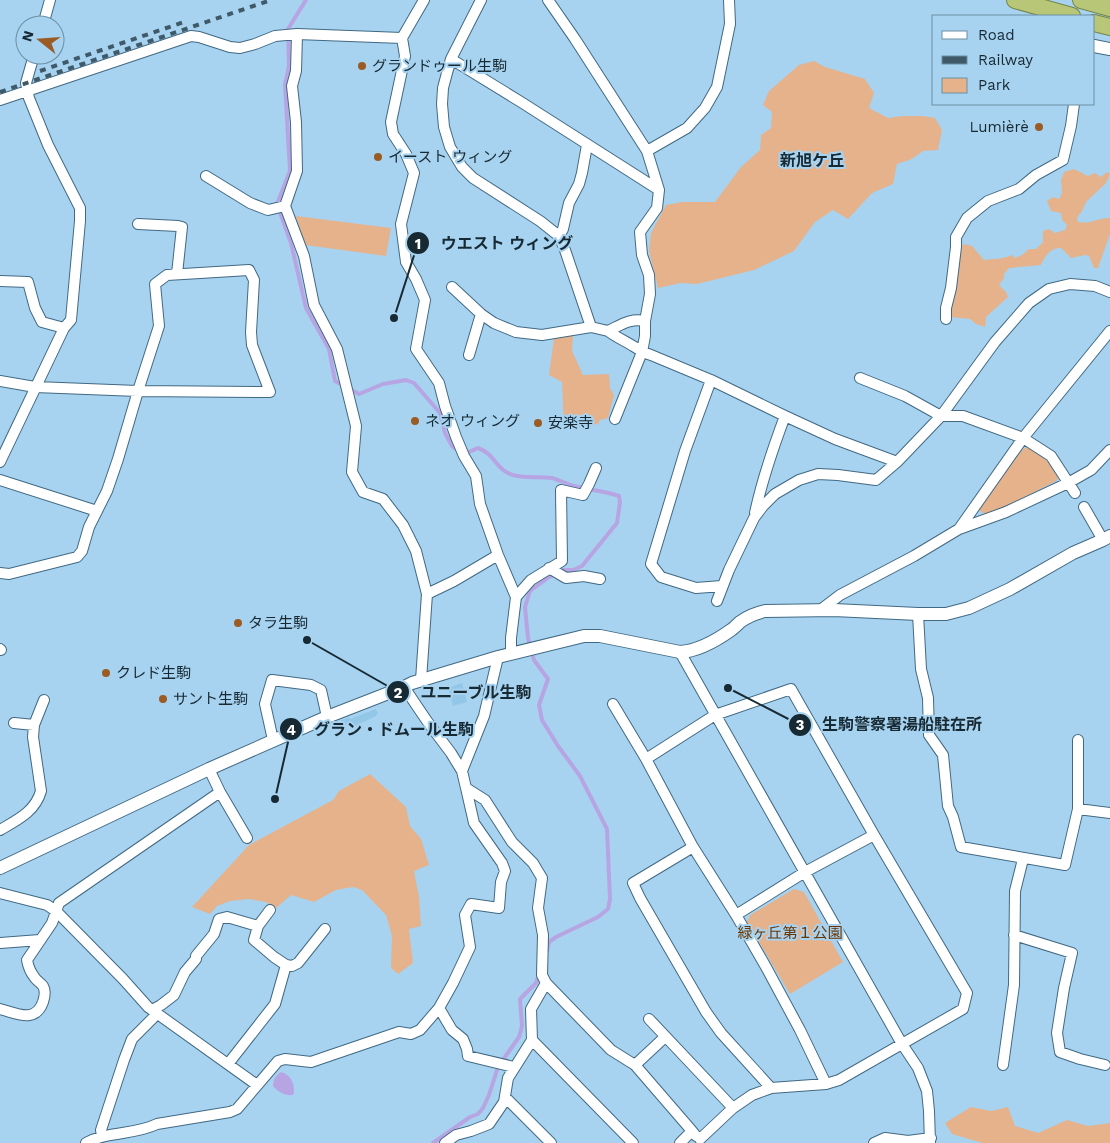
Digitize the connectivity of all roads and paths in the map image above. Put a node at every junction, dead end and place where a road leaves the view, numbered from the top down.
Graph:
1 (50, 0) edge
2 (424, 0) edge
3 (481, 0) edge
4 (548, 0) edge
5 (729, 0) edge
6 (1014, 0) edge
7 (1081, 0) edge
8 (1043, 3) edge
9 (1110, 8) edge
10 (46, 15) edge
11 (1069, 15) edge
12 (1095, 22) edge
13 (1110, 27) edge
14 (297, 34) junction
15 (402, 38) junction
16 (1095, 46) edge
17 (1110, 49) edge
18 (452, 60) junction
19 (31, 65) edge
20 (28, 91) junction
21 (0, 100) edge
22 (1074, 105) edge
23 (587, 145) junction
24 (647, 151) junction
25 (206, 176) dead end
26 (659, 190) junction
27 (284, 206) junction
28 (138, 224) dead end
29 (559, 236) junction
30 (176, 274) junction
31 (0, 280) edge
32 (452, 287) dead end
33 (1110, 292) edge
34 (481, 314) junction
35 (946, 319) dead end
36 (645, 321) junction
37 (591, 327) junction
38 (64, 328) junction
39 (1110, 331) edge
40 (608, 332) junction
41 (642, 352) junction
42 (470, 354) dead end
43 (860, 378) dead end
44 (711, 380) junction
45 (0, 381) edge
46 (35, 387) junction
47 (138, 391) junction
48 (785, 416) junction
49 (941, 416) junction
50 (615, 419) dead end
51 (1023, 438) junction
52 (1110, 450) edge
53 (0, 462) edge
54 (897, 462) junction
55 (596, 468) dead end
56 (0, 480) edge
57 (1068, 483) junction
58 (1075, 493) dead end
59 (1084, 507) dead end
60 (97, 511) junction
61 (754, 518) junction
62 (959, 529) junction
63 (1107, 538) edge
64 (498, 555) junction
65 (549, 568) junction
66 (0, 573) edge
67 (600, 579) dead end
68 (722, 586) junction
69 (427, 594) junction
70 (516, 597) junction
71 (717, 602) dead end
72 (819, 611) junction
73 (918, 614) junction
74 (680, 652) junction
75 (511, 654) junction
76 (498, 657) junction
77 (421, 680) junction
78 (404, 687) junction
79 (44, 700) dead end
80 (613, 704) dead end
81 (715, 715) junction
82 (327, 717) junction
83 (14, 723) dead end
84 (34, 725) junction
85 (273, 740) junction
86 (1078, 740) dead end
87 (646, 759) junction
88 (210, 769) junction
89 (462, 771) junction
90 (466, 788) junction
91 (220, 792) junction
92 (1078, 809) junction
93 (1110, 813) edge
94 (0, 830) edge
95 (874, 835) junction
96 (247, 838) dead end
97 (693, 847) junction
98 (1023, 859) junction
99 (0, 868) edge
100 (805, 872) junction
101 (0, 893) edge
102 (270, 910) dead end
103 (56, 912) junction
104 (736, 915) junction
105 (258, 926) junction
106 (325, 929) dead end
107 (1014, 935) junction
108 (40, 940) junction
109 (0, 943) edge
110 (286, 965) junction
111 (546, 983) junction
112 (439, 1008) junction
113 (0, 1009) edge
114 (155, 1012) junction
115 (649, 1018) dead end
116 (665, 1037) junction
117 (532, 1040) junction
118 (902, 1044) junction
119 (228, 1064) junction
120 (1003, 1064) dead end
121 (635, 1065) junction
122 (1105, 1065) dead end
123 (514, 1066) junction
124 (826, 1084) junction
125 (257, 1085) junction
126 (771, 1088) junction
127 (505, 1097) junction
128 (733, 1108) junction
129 (692, 1131) junction
130 (102, 1136) junction
131 (931, 1140) edge
132 (702, 1141) edge
133 (86, 1143) edge
134 (445, 1143) edge
135 (551, 1143) edge
136 (633, 1143) edge
137 (680, 1143) edge
138 (874, 1143) edge

1 - 10 street
2 - 15 street
3 - 18 street
4 - 24 street
5 - 24 street
6 - 8 highway
7 - 9 highway
8 - 11 highway
12 - 13 highway
14 - 15 street
14 - 20 street
14 - 27 street
15 - 64 street
16 - 17 street
18 - 23 street
18 - 29 street
19 - 20 street
20 - 21 street
20 - 38 street
22 - 35 street
23 - 26 street
23 - 29 street
24 - 26 street
25 - 27 street
26 - 36 street
27 - 69 street
28 - 30 street
29 - 37 street
30 - 47 street
30 - 47 street
31 - 38 street
32 - 34 street
33 - 49 street
34 - 37 street
34 - 42 street
36 - 40 street
36 - 41 street
37 - 40 street
38 - 46 street
39 - 51 street
40 - 41 street
41 - 44 street
41 - 50 street
43 - 49 street
44 - 48 street
44 - 68 street
45 - 46 street
46 - 47 street
46 - 53 street
47 - 60 street
48 - 54 street
48 - 61 street
49 - 51 street
49 - 54 street
51 - 57 street
51 - 62 street
52 - 57 street
54 - 61 street
55 - 65 street
56 - 60 street
57 - 58 street
57 - 62 street
59 - 63 street
60 - 66 street
61 - 68 street
62 - 72 street
63 - 73 street
64 - 69 street
64 - 70 street
65 - 67 street
65 - 70 street
68 - 71 street
69 - 77 street
70 - 75 street
72 - 73 street
72 - 74 street
73 - 98 street
74 - 75 street
74 - 81 street
75 - 76 street
76 - 77 street
76 - 89 street
77 - 78 street
78 - 82 street
78 - 89 street
79 - 84 street
80 - 87 street
81 - 87 street
81 - 95 street
81 - 100 street
82 - 85 street
82 - 85 street
83 - 84 street
84 - 94 street
85 - 88 street
86 - 92 street
87 - 97 street
88 - 91 street
88 - 99 street
89 - 90 street
90 - 111 street
90 - 112 street
91 - 96 street
91 - 103 street
92 - 93 street
92 - 98 street
95 - 100 street
95 - 118 street
97 - 104 street
97 - 126 street
98 - 107 street
100 - 104 street
100 - 118 street
101 - 103 street
102 - 105 street
103 - 108 street
103 - 114 street
104 - 124 street
105 - 110 street
105 - 114 street
106 - 110 street
107 - 120 street
107 - 122 street
108 - 109 street
108 - 113 street
110 - 119 street
111 - 117 street
111 - 121 street
112 - 123 street
112 - 125 street
114 - 119 street
114 - 130 street
115 - 116 street
116 - 121 street
116 - 128 street
117 - 123 street
117 - 136 street
118 - 124 street
118 - 131 street
119 - 125 street
121 - 129 street
123 - 127 street
124 - 126 street
125 - 130 street
126 - 128 street
127 - 134 street
127 - 135 street
128 - 132 street
129 - 132 street
129 - 137 street
130 - 133 street
131 - 138 street

